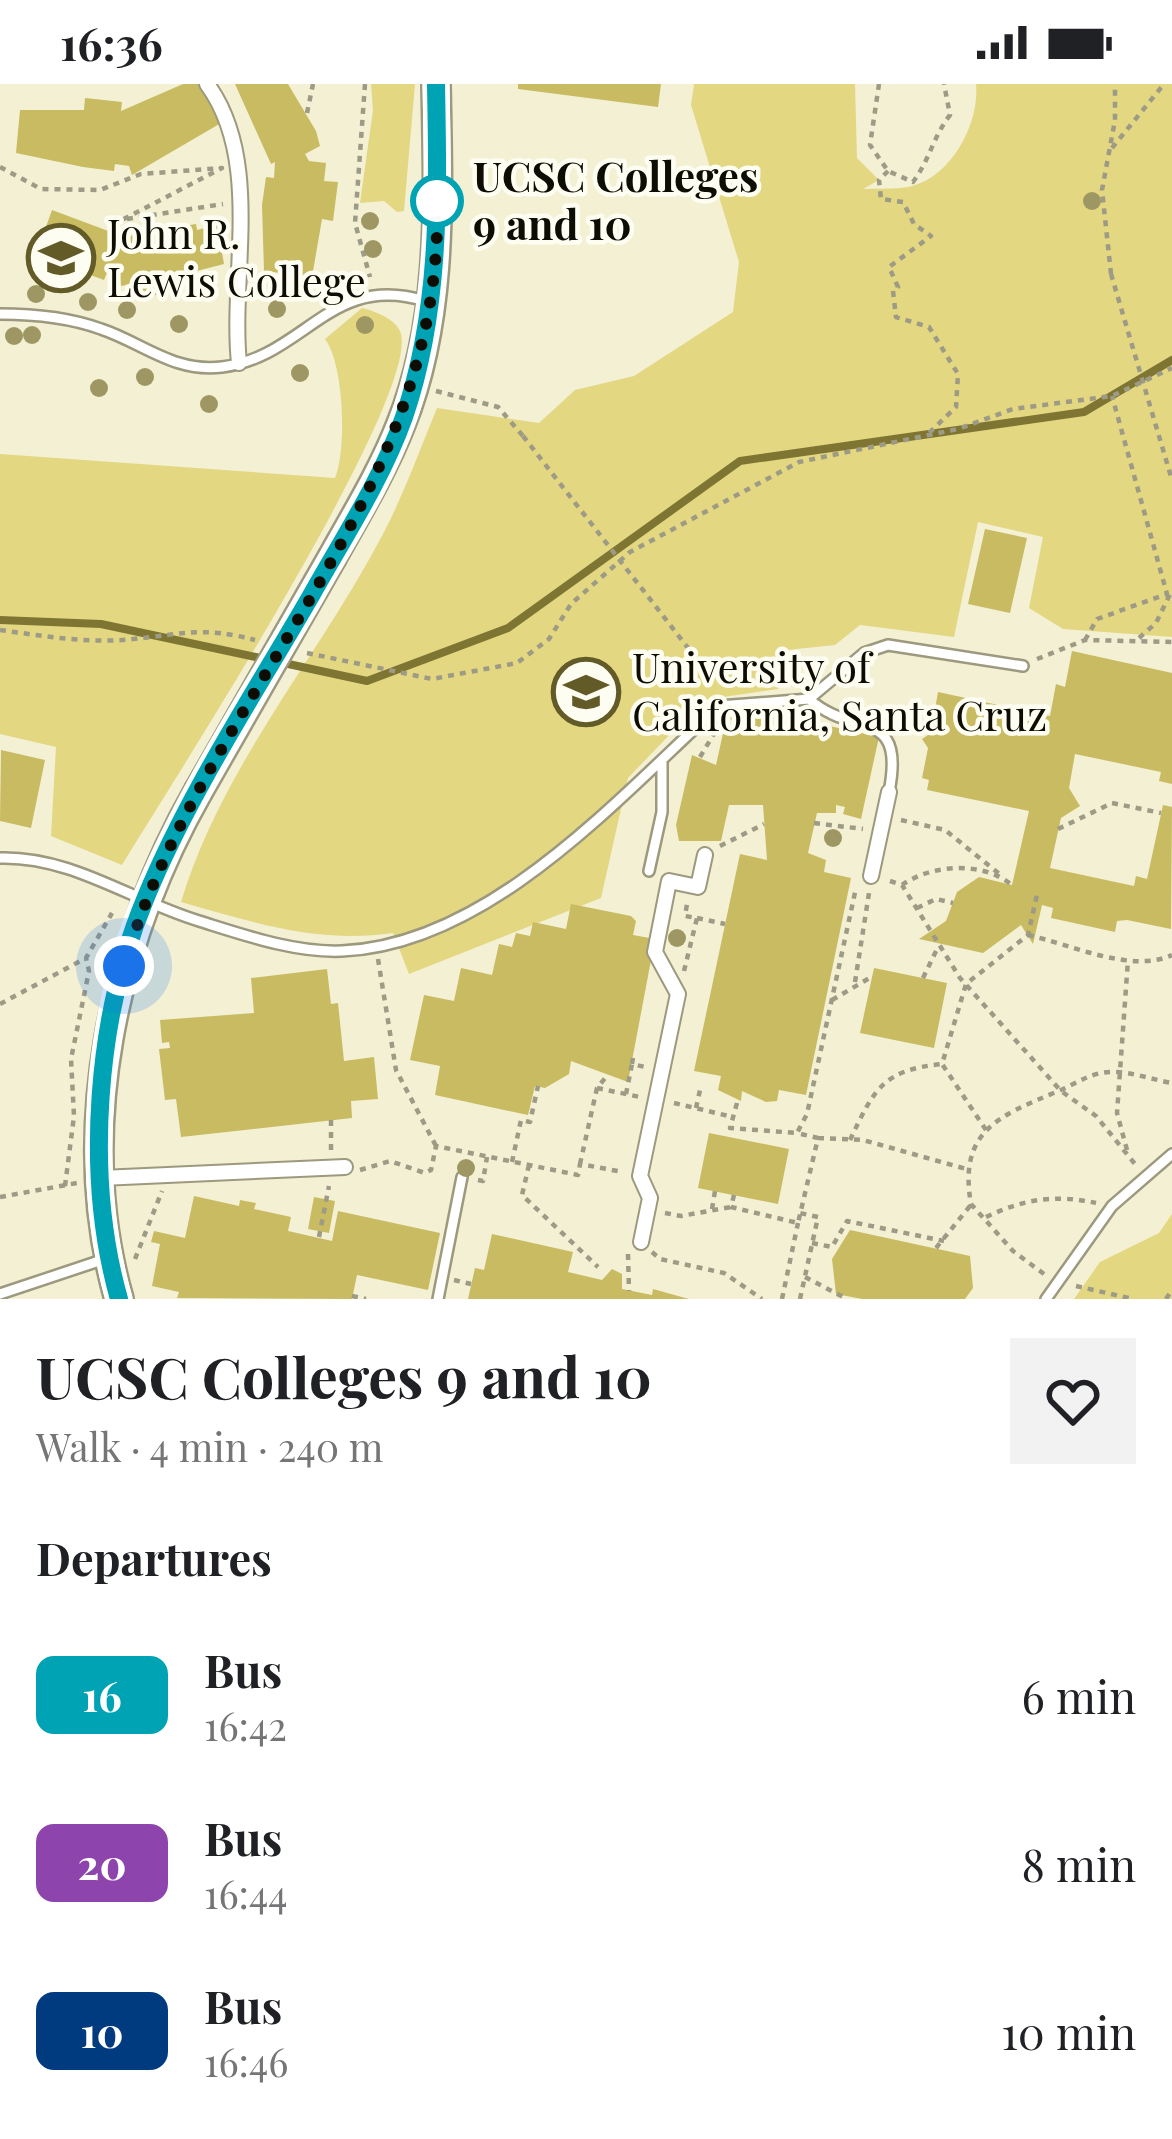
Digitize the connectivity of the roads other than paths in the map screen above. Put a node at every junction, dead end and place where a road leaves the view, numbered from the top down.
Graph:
1 (207, 84) edge
2 (436, 84) edge
3 (430, 302) junction
4 (0, 314) edge
5 (239, 363) junction
6 (1022, 666) road end
7 (808, 699) junction
8 (662, 763) junction
9 (889, 792) joint
10 (705, 855) road end
11 (0, 858) edge
12 (649, 871) dead end
13 (865, 877) road end
14 (143, 903) junction
15 (1172, 1154) edge
16 (338, 1166) road end
17 (462, 1177) dead end
18 (101, 1178) junction
19 (641, 1242) road end
20 (119, 1278) edge
21 (0, 1294) edge
22 (438, 1299) edge
23 (1046, 1299) edge

1 - 5 street
2 - 3 main road
3 - 5 lane
3 - 14 main road, bridge
4 - 5 lane
6 - 7 lane
7 - 8 lane
7 - 9 lane
8 - 12 lane
8 - 14 lane
9 - 13 street
10 - 19 street
11 - 14 lane
14 - 18 main road
15 - 23 lane
16 - 18 street
17 - 22 lane
18 - 20 main road
20 - 21 lane

